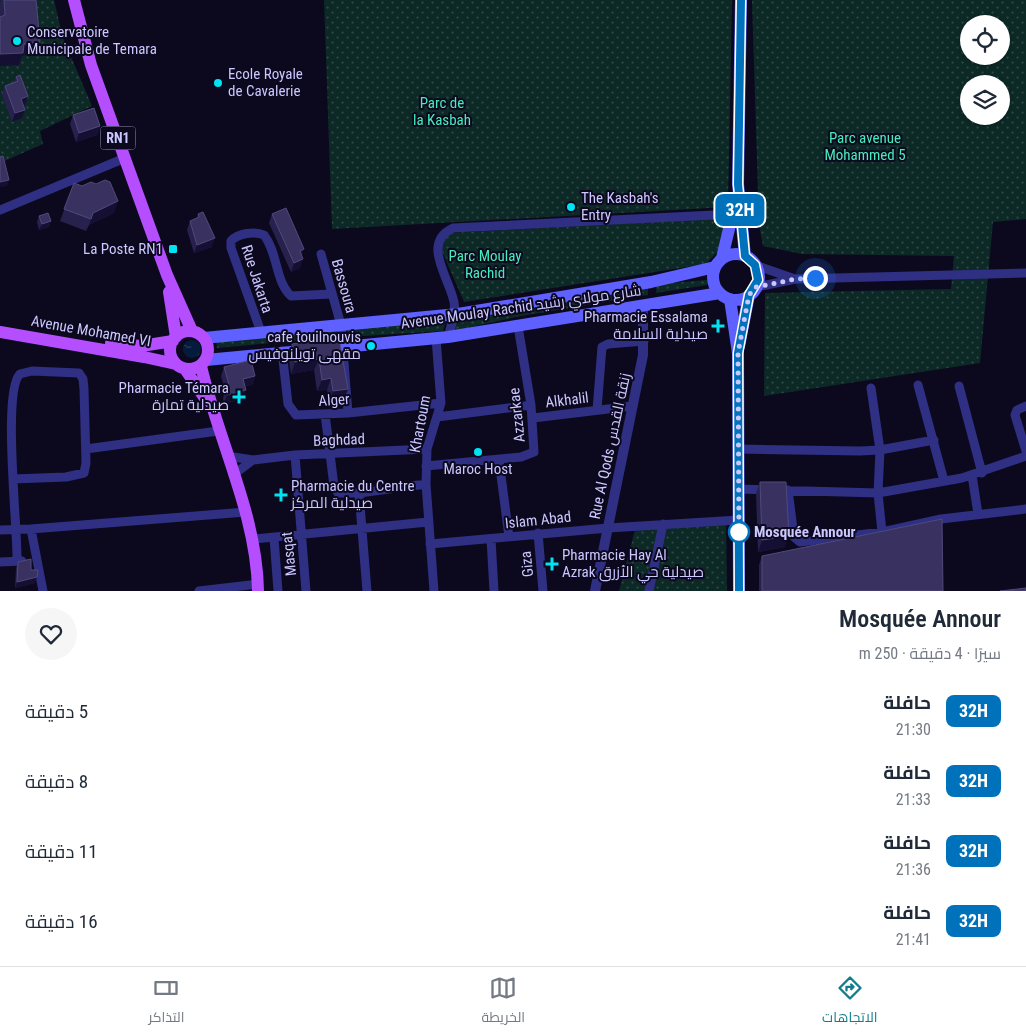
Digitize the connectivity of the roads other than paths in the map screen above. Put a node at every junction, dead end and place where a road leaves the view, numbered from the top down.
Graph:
1 (74, 0) edge
2 (741, 0) edge
3 (125, 158) junction
4 (738, 184) junction
5 (0, 210) edge
6 (734, 214) junction
7 (321, 254) dead end
8 (745, 256) junction
9 (718, 263) junction
10 (755, 265) junction
11 (1026, 273) edge
12 (167, 275) junction
13 (796, 279) junction
14 (651, 282) junction
15 (752, 291) junction
16 (331, 294) junction
17 (725, 296) junction
18 (648, 304) junction
19 (453, 315) junction
20 (341, 325) junction
21 (0, 326) edge
22 (518, 326) junction
23 (192, 331) junction
24 (0, 332) edge
25 (261, 332) junction
26 (442, 337) junction
27 (204, 338) junction
28 (174, 339) junction
29 (644, 341) junction
30 (342, 346) junction
31 (282, 351) junction
32 (738, 353) junction
33 (203, 363) junction
34 (180, 367) junction
35 (918, 385) dead end
36 (959, 386) dead end
37 (870, 388) dead end
38 (441, 404) junction
39 (532, 405) junction
40 (633, 406) junction
41 (1026, 406) edge
42 (211, 408) junction
43 (597, 410) junction
44 (348, 413) junction
45 (325, 414) junction
46 (437, 417) junction
47 (533, 418) junction
48 (218, 431) junction
49 (934, 440) junction
50 (86, 449) junction
51 (426, 449) junction
52 (739, 449) junction
53 (880, 450) junction
54 (1026, 451) edge
55 (331, 454) junction
56 (295, 455) junction
57 (227, 456) junction
58 (1026, 456) edge
59 (252, 460) junction
60 (499, 460) junction
61 (426, 466) junction
62 (982, 473) junction
63 (233, 475) junction
64 (972, 475) junction
65 (13, 479) junction
66 (944, 481) junction
67 (426, 484) junction
68 (738, 489) junction
69 (788, 490) junction
70 (878, 492) junction
71 (359, 493) junction
72 (1026, 509) edge
73 (246, 512) junction
74 (978, 514) junction
75 (739, 520) junction
76 (428, 522) junction
77 (662, 524) junction
78 (608, 528) junction
79 (0, 530) edge
80 (18, 530) junction
81 (31, 530) junction
82 (361, 530) junction
83 (882, 532) junction
84 (538, 533) junction
85 (300, 536) junction
86 (510, 537) junction
87 (274, 538) junction
88 (491, 539) junction
89 (253, 540) junction
90 (430, 544) junction
91 (17, 561) junction
92 (37, 561) junction
93 (0, 562) edge
94 (258, 588) edge
95 (434, 588) edge
96 (43, 591) edge
97 (199, 591) edge
98 (278, 591) edge
99 (306, 591) edge
100 (367, 591) edge
101 (494, 591) edge
102 (543, 591) edge
103 (595, 591) edge
104 (649, 591) edge
105 (739, 591) edge

1 - 3 main road, RN1
2 - 4 main road
3 - 5 street
3 - 12 main road, RN1
4 - 6 main road
4 - 8 main road
6 - 9 main road
6 - 19 street, Khartoum
7 - 16 street, Bassoura
8 - 9 main road
8 - 10 main road
9 - 14 main road, Avenue Moulay Rachid شارع مولاي رشيد
9 - 17 main road
10 - 13 street
10 - 15 main road
11 - 13 street
12 - 23 main road, RN1
12 - 28 main road, RN1
13 - 15 street
14 - 18 main road
14 - 19 main road, Avenue Moulay Rachid شارع مولاي رشيد
15 - 17 main road
15 - 32 main road
16 - 20 street, Bassoura
16 - 25 street, Rue Jakarta
17 - 18 main road, Avenue Moulay Rachid شارع مولاي رشيد
17 - 32 main road
18 - 22 main road, Avenue Moulay Rachid شارع مولاي رشيد
18 - 29 street, Rue Al Qods زنقة القدس
19 - 20 main road, Avenue Moulay Rachid شارع مولاي رشيد
19 - 26 street, Khartoum
20 - 25 main road, Avenue Moulay Rachid شارع مولاي رشيد
20 - 30 street, Bassoura
21 - 28 main road, Avenue Mohamed VI
22 - 26 main road, Avenue Moulay Rachid شارع مولاي رشيد
22 - 39 street, Azzarkae
23 - 27 main road
23 - 28 main road
24 - 34 main road, Avenue Mohamed VI
25 - 27 main road, Avenue Moulay Rachid شارع مولاي رشيد
26 - 30 main road, Avenue Moulay Rachid شارع مولاي رشيد
26 - 38 street, Khartoum
27 - 33 main road, RN1
28 - 34 main road, RN1
29 - 40 street, Rue Al Qods زنقة القدس
29 - 43 street
30 - 31 main road, Avenue Moulay Rachid شارع مولاي رشيد
30 - 44 street, Bassoura
31 - 33 main road, Avenue Moulay Rachid شارع مولاي رشيد
31 - 45 street, Alger
32 - 52 main road
33 - 34 main road
33 - 42 main road, RN1
34 - 42 main road, RN1
35 - 49 street
36 - 62 street
37 - 53 street
38 - 44 street, Alger
38 - 46 street, Khartoum
39 - 46 street, Alkhalil
39 - 47 street, Azzarkae
40 - 43 street, Alkhalil
40 - 78 street, Rue Al Qods زنقة القدس
41 - 54 street
42 - 48 main road, RN1
43 - 47 street, Alkhalil
44 - 45 street, Alger
45 - 55 street
46 - 51 street, Khartoum
47 - 60 street, Azzarkae
48 - 50 street
48 - 57 main road, RN1
49 - 53 street
49 - 66 street
50 - 65 street
50 - 65 street
51 - 55 street, Baghdad
51 - 61 street, Khartoum
52 - 53 street
52 - 68 main road
53 - 70 street
55 - 56 street, Baghdad
55 - 71 street
56 - 59 street, Baghdad
56 - 85 street, Masqat
57 - 59 street, Baghdad
57 - 63 main road, RN1
58 - 62 street
59 - 63 street
60 - 61 street, Azzarkae
60 - 86 street
61 - 67 street, Khartoum
62 - 64 street
63 - 73 main road, RN1
64 - 66 street
64 - 74 street
65 - 80 street
66 - 70 street
67 - 71 street
67 - 76 street, Khartoum
68 - 69 street
68 - 75 main road
69 - 70 street
69 - 83 street
70 - 83 street
71 - 82 street
72 - 74 street
73 - 81 street
73 - 89 main road, RN1
74 - 83 street
75 - 77 street, Islam Abad
75 - 105 main road
76 - 82 street
76 - 90 street, Khartoum
77 - 78 street, Islam Abad
77 - 104 street
78 - 84 street, Islam Abad
78 - 103 street, Rue Al Qods زنقة القدس
79 - 80 street
80 - 81 street
80 - 91 street
81 - 92 street
82 - 85 street
82 - 100 street
84 - 86 street, Islam Abad
84 - 102 street, Giza
85 - 87 street
85 - 99 street, Masqat
86 - 88 street, Islam Abad
87 - 89 street
87 - 98 street
88 - 90 street, Islam Abad
88 - 101 street
89 - 94 main road, RN1
90 - 95 street, Khartoum
91 - 92 street
91 - 93 street
92 - 96 street
94 - 97 street

